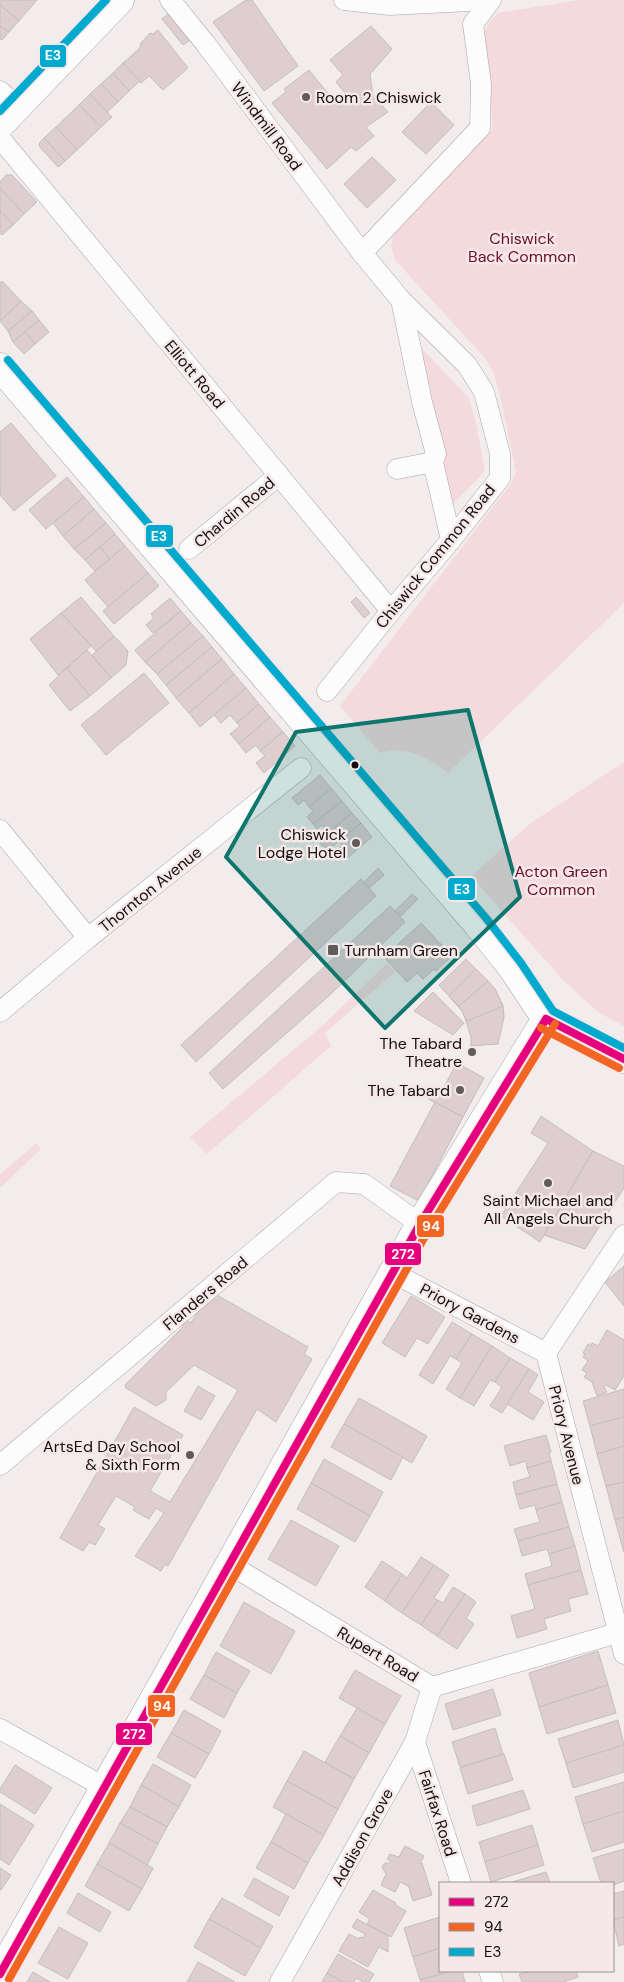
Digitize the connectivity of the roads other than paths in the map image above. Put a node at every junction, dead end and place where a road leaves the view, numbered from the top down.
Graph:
1 (120, 0) edge
2 (170, 0) edge
3 (344, 0) edge
4 (491, 0) edge
5 (6, 107) edge
6 (0, 138) edge
7 (362, 254) junction
8 (401, 300) junction
9 (0, 367) edge
10 (433, 462) junction
11 (397, 469) dead end
12 (279, 474) junction
13 (451, 540) junction
14 (189, 550) dead end
15 (391, 611) junction
16 (327, 690) dead end
17 (302, 768) dead end
18 (0, 830) edge
19 (88, 938) junction
20 (0, 1012) edge
21 (546, 1019) junction
22 (624, 1059) edge
23 (420, 1224) junction
24 (624, 1235) edge
25 (393, 1273) junction
26 (546, 1354) junction
27 (0, 1465) edge
28 (229, 1564) junction
29 (621, 1632) edge
30 (624, 1654) edge
31 (432, 1687) junction
32 (0, 1729) edge
33 (415, 1742) junction
34 (104, 1787) junction
35 (461, 1882) edge
36 (0, 1974) edge
37 (280, 1982) edge

1 - 5 main road
2 - 7 street, Windmill Road
3 - 4 street
4 - 7 street
6 - 12 street, Elliott Road
7 - 8 street, Chiswick Common Road
8 - 10 street
8 - 13 street, Chiswick Common Road
9 - 21 main road
10 - 11 street
10 - 13 street
12 - 14 street, Chardin Road
12 - 15 street, Elliott Road
13 - 15 street, Chiswick Common Road
15 - 16 street, Chiswick Common Road
17 - 19 street, Thornton Avenue
18 - 19 street
19 - 20 street, Thornton Avenue
21 - 22 main road
21 - 23 main road
23 - 25 main road
23 - 27 street, Flanders Road
24 - 26 street
25 - 26 street, Priory Gardens
25 - 28 main road
26 - 29 street, Priory Avenue
28 - 31 street, Rupert Road
28 - 34 main road
29 - 30 street, Priory Avenue
29 - 31 street, Rupert Road
31 - 33 street, Addison Grove
32 - 34 street
33 - 35 street, Fairfax Road
33 - 37 street, Addison Grove
34 - 36 main road

